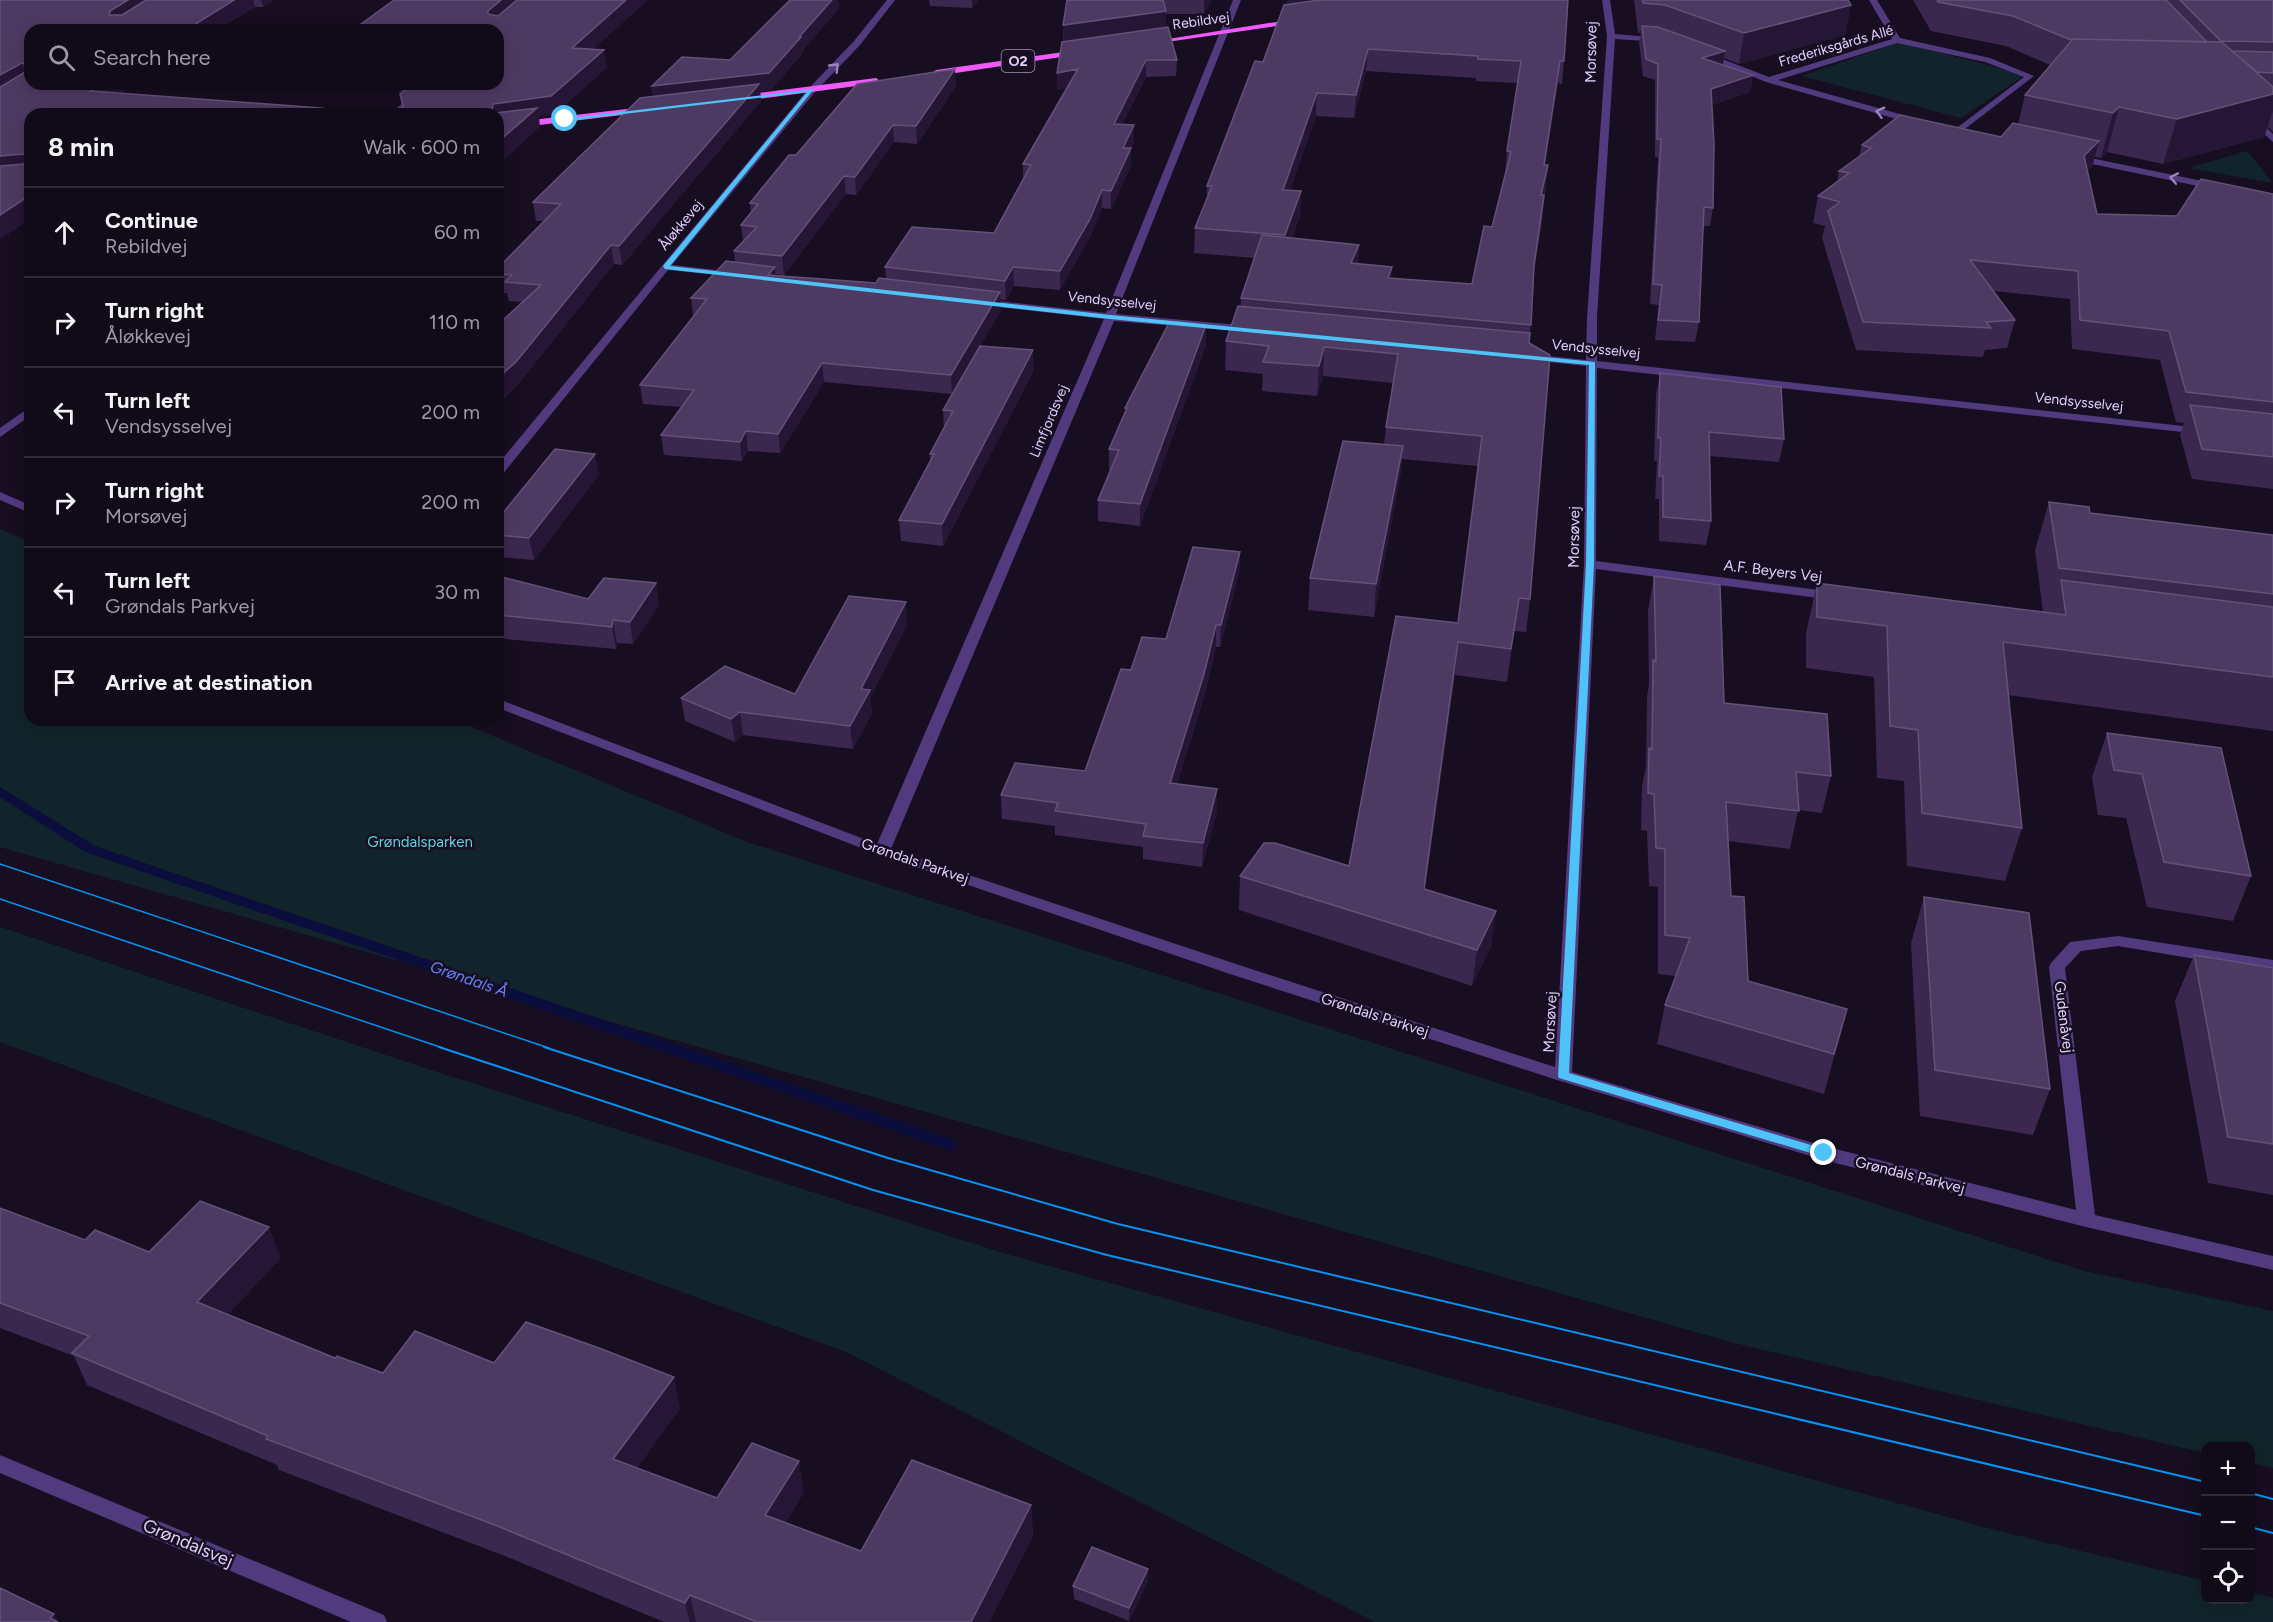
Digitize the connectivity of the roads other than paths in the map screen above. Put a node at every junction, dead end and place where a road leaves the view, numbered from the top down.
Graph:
1 (891, 0) edge
2 (1237, 0) edge
3 (1606, 0) edge
4 (1873, 0) edge
5 (1305, 20) edge
6 (1223, 32) junction
7 (1611, 36) junction
8 (1897, 40) junction
9 (1666, 42) edge
10 (1141, 43) edge
11 (1695, 51) edge
12 (1082, 52) edge
13 (929, 74) edge
14 (2030, 76) junction
15 (2042, 76) edge
16 (882, 80) edge
17 (1768, 80) junction
18 (425, 90) edge
19 (812, 90) junction
20 (730, 100) edge
21 (401, 108) edge
22 (659, 108) edge
23 (2253, 110) edge
24 (1927, 124) edge
25 (504, 126) edge
26 (1968, 134) edge
27 (2273, 139) edge
28 (2070, 156) edge
29 (2229, 189) edge
30 (665, 267) junction
31 (748, 276) edge
32 (972, 301) edge
33 (1110, 317) junction
34 (1258, 330) edge
35 (1521, 356) edge
36 (1592, 363) junction
37 (24, 415) edge
38 (2214, 432) edge
39 (0, 434) edge
40 (504, 465) edge
41 (0, 496) edge
42 (24, 506) edge
43 (1590, 564) junction
44 (1849, 598) edge
45 (504, 705) edge
46 (882, 851) junction
47 (2273, 966) edge
48 (1563, 1076) junction
49 (2086, 1221) junction
50 (2273, 1263) edge
51 (0, 1464) edge
52 (376, 1622) edge

19 -> 1 street, Åløkkevej
2 - 6 street, Limfjordsvej
3 - 7 street, Morsøvej
4 - 8 street
5 - 6 main road, Rebildvej
6 - 10 main road, Rebildvej
6 - 33 street, Limfjordsvej
7 - 9 street
7 - 36 street, Morsøvej
8 - 14 street, Frederiksgårds Allé
8 - 17 street, Frederiksgårds Allé
11 - 17 street, Frederiksgårds Allé
12 - 13 main road, O2
14 - 15 street
14 - 26 street
16 - 19 main road
24 -> 17 street, Frederiksgårds Allé
18 - 21 street
19 - 20 main road
19 - 30 street, Åløkkevej
22 - 25 main road
23 - 27 street
29 -> 28 street
30 - 31 street
30 - 40 street, Åløkkevej
32 - 33 street, Vendsysselvej
33 - 34 street, Vendsysselvej
33 - 46 street, Limfjordsvej
35 - 36 street, Vendsysselvej
36 - 38 street, Vendsysselvej
36 - 43 street, Morsøvej
37 - 39 street
41 - 42 street
43 - 44 street, A.F. Beyers Vej
43 - 48 street, Morsøvej
45 - 46 street, Grøndals Parkvej
46 - 48 street, Grøndals Parkvej
47 - 49 street, Gudenåvej
48 - 49 street, Grøndals Parkvej
49 - 50 street, Grøndals Parkvej
51 - 52 street, Grøndalsvej

